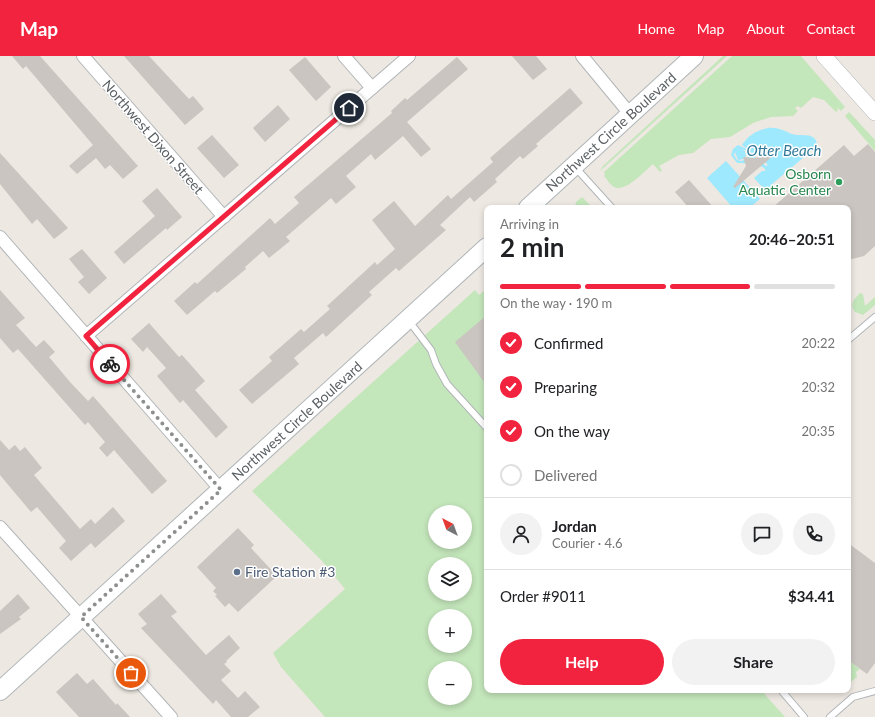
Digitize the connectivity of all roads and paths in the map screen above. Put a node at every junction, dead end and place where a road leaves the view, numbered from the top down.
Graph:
1 (83, 56) edge
2 (344, 56) edge
3 (409, 56) edge
4 (582, 56) edge
5 (694, 56) edge
6 (824, 56) edge
7 (372, 88) junction
8 (875, 113) edge
9 (630, 114) junction
10 (574, 166) junction
11 (531, 205) edge
12 (609, 205) edge
13 (224, 217) junction
14 (0, 237) edge
15 (484, 250) edge
16 (875, 317) edge
17 (408, 320) junction
18 (86, 336) junction
19 (851, 337) edge
20 (484, 425) edge
21 (221, 490) junction
22 (0, 527) edge
23 (81, 617) junction
24 (0, 691) edge
25 (875, 691) edge
26 (783, 693) edge
27 (171, 717) edge
28 (804, 717) edge
29 (830, 717) edge

1 - 13 street, Northwest Dixon Street
2 - 7 street
3 - 7 street
4 - 9 street
5 - 9 main road, Northwest Circle Boulevard
6 - 8 street
7 - 13 street
9 - 10 main road, Northwest Circle Boulevard
10 - 11 main road, Northwest Circle Boulevard
10 - 12 lane
13 - 18 street
14 - 18 street
15 - 17 main road, Northwest Circle Boulevard
16 - 19 lane
17 - 20 lane
17 - 21 main road, Northwest Circle Boulevard
18 - 21 street
21 - 23 main road, Northwest Circle Boulevard
22 - 23 street
23 - 24 main road, Northwest Circle Boulevard
23 - 27 street
25 - 29 lane
26 - 28 lane

